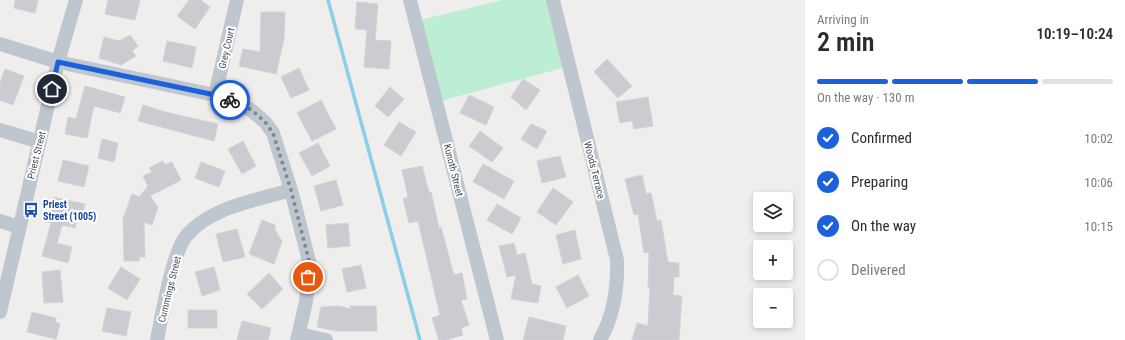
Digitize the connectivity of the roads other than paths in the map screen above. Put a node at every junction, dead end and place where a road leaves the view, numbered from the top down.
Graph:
1 (76, 0) edge
2 (237, 0) edge
3 (410, 0) edge
4 (554, 0) edge
5 (0, 44) edge
6 (58, 62) junction
7 (215, 95) junction
8 (0, 130) edge
9 (40, 142) junction
10 (291, 190) junction
11 (0, 221) edge
12 (19, 227) junction
13 (0, 308) edge
14 (298, 337) edge
15 (156, 340) edge
16 (326, 340) edge
17 (496, 340) edge
18 (600, 340) edge

1 - 6 street, Priest Street
2 - 7 street, Grey Court
3 - 17 street, Kunoth Street
4 - 18 street, Woods Terrace
5 - 6 street
6 - 7 street
6 - 9 street, Priest Street
7 - 10 street
8 - 9 street
9 - 12 street, Priest Street
10 - 14 street
10 - 15 street, Cummings Street
11 - 12 street
12 - 13 street, Priest Street
14 - 16 street

